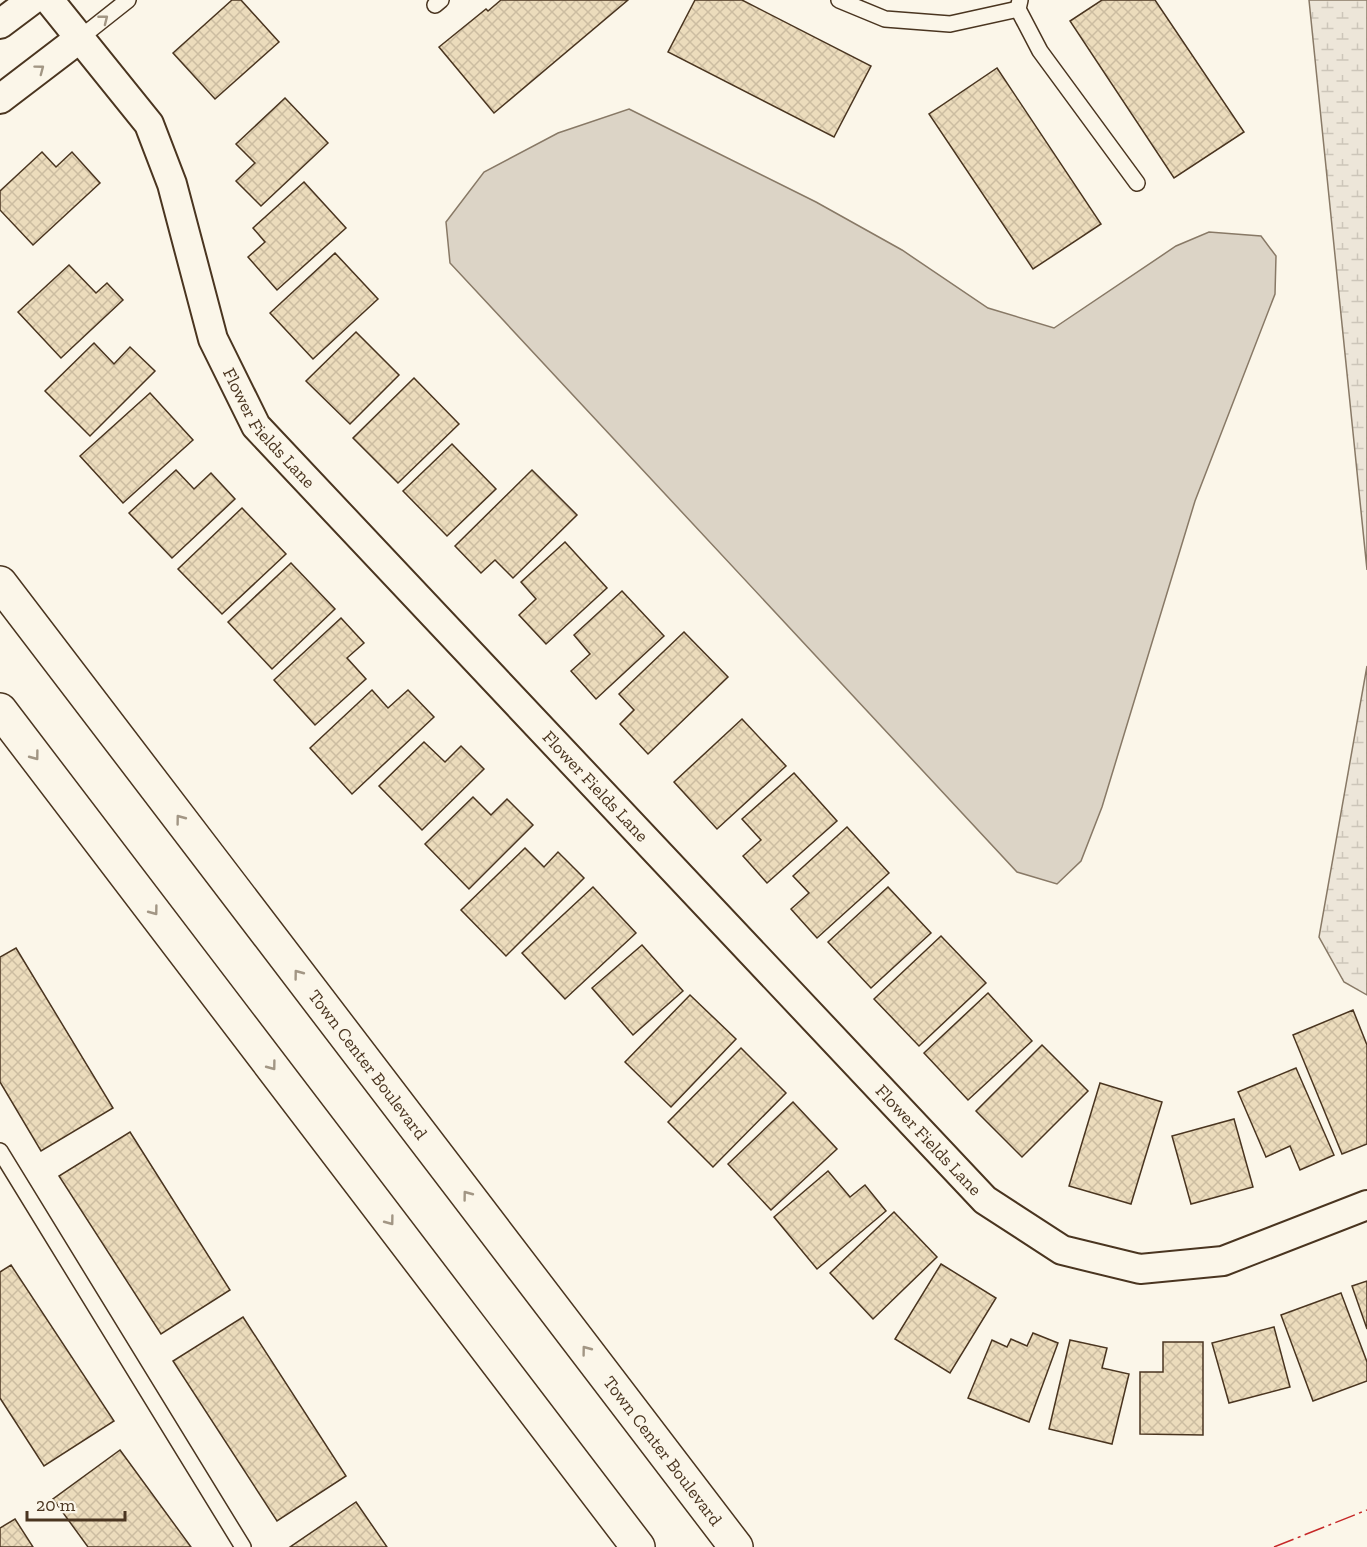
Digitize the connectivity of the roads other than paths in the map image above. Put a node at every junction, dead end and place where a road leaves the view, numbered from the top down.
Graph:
1 (32, 0) edge
2 (49, 0) edge
3 (128, 0) edge
4 (839, 0) edge
5 (1019, 4) edge
6 (0, 24) edge
7 (80, 38) junction
8 (0, 99) edge
9 (1137, 183) dead end
10 (0, 583) edge
11 (0, 710) edge
12 (0, 1150) edge
13 (1367, 1205) edge
14 (243, 1547) edge
15 (638, 1547) edge
16 (736, 1547) edge

1 - 6 street
2 - 7 street, Flower Fields Lane
7 -> 3 lane
4 - 5 lane
5 - 9 lane
8 -> 7 street
7 - 13 street, Flower Fields Lane
16 -> 10 main road, Town Center Boulevard
11 -> 15 main road
12 - 14 lane

